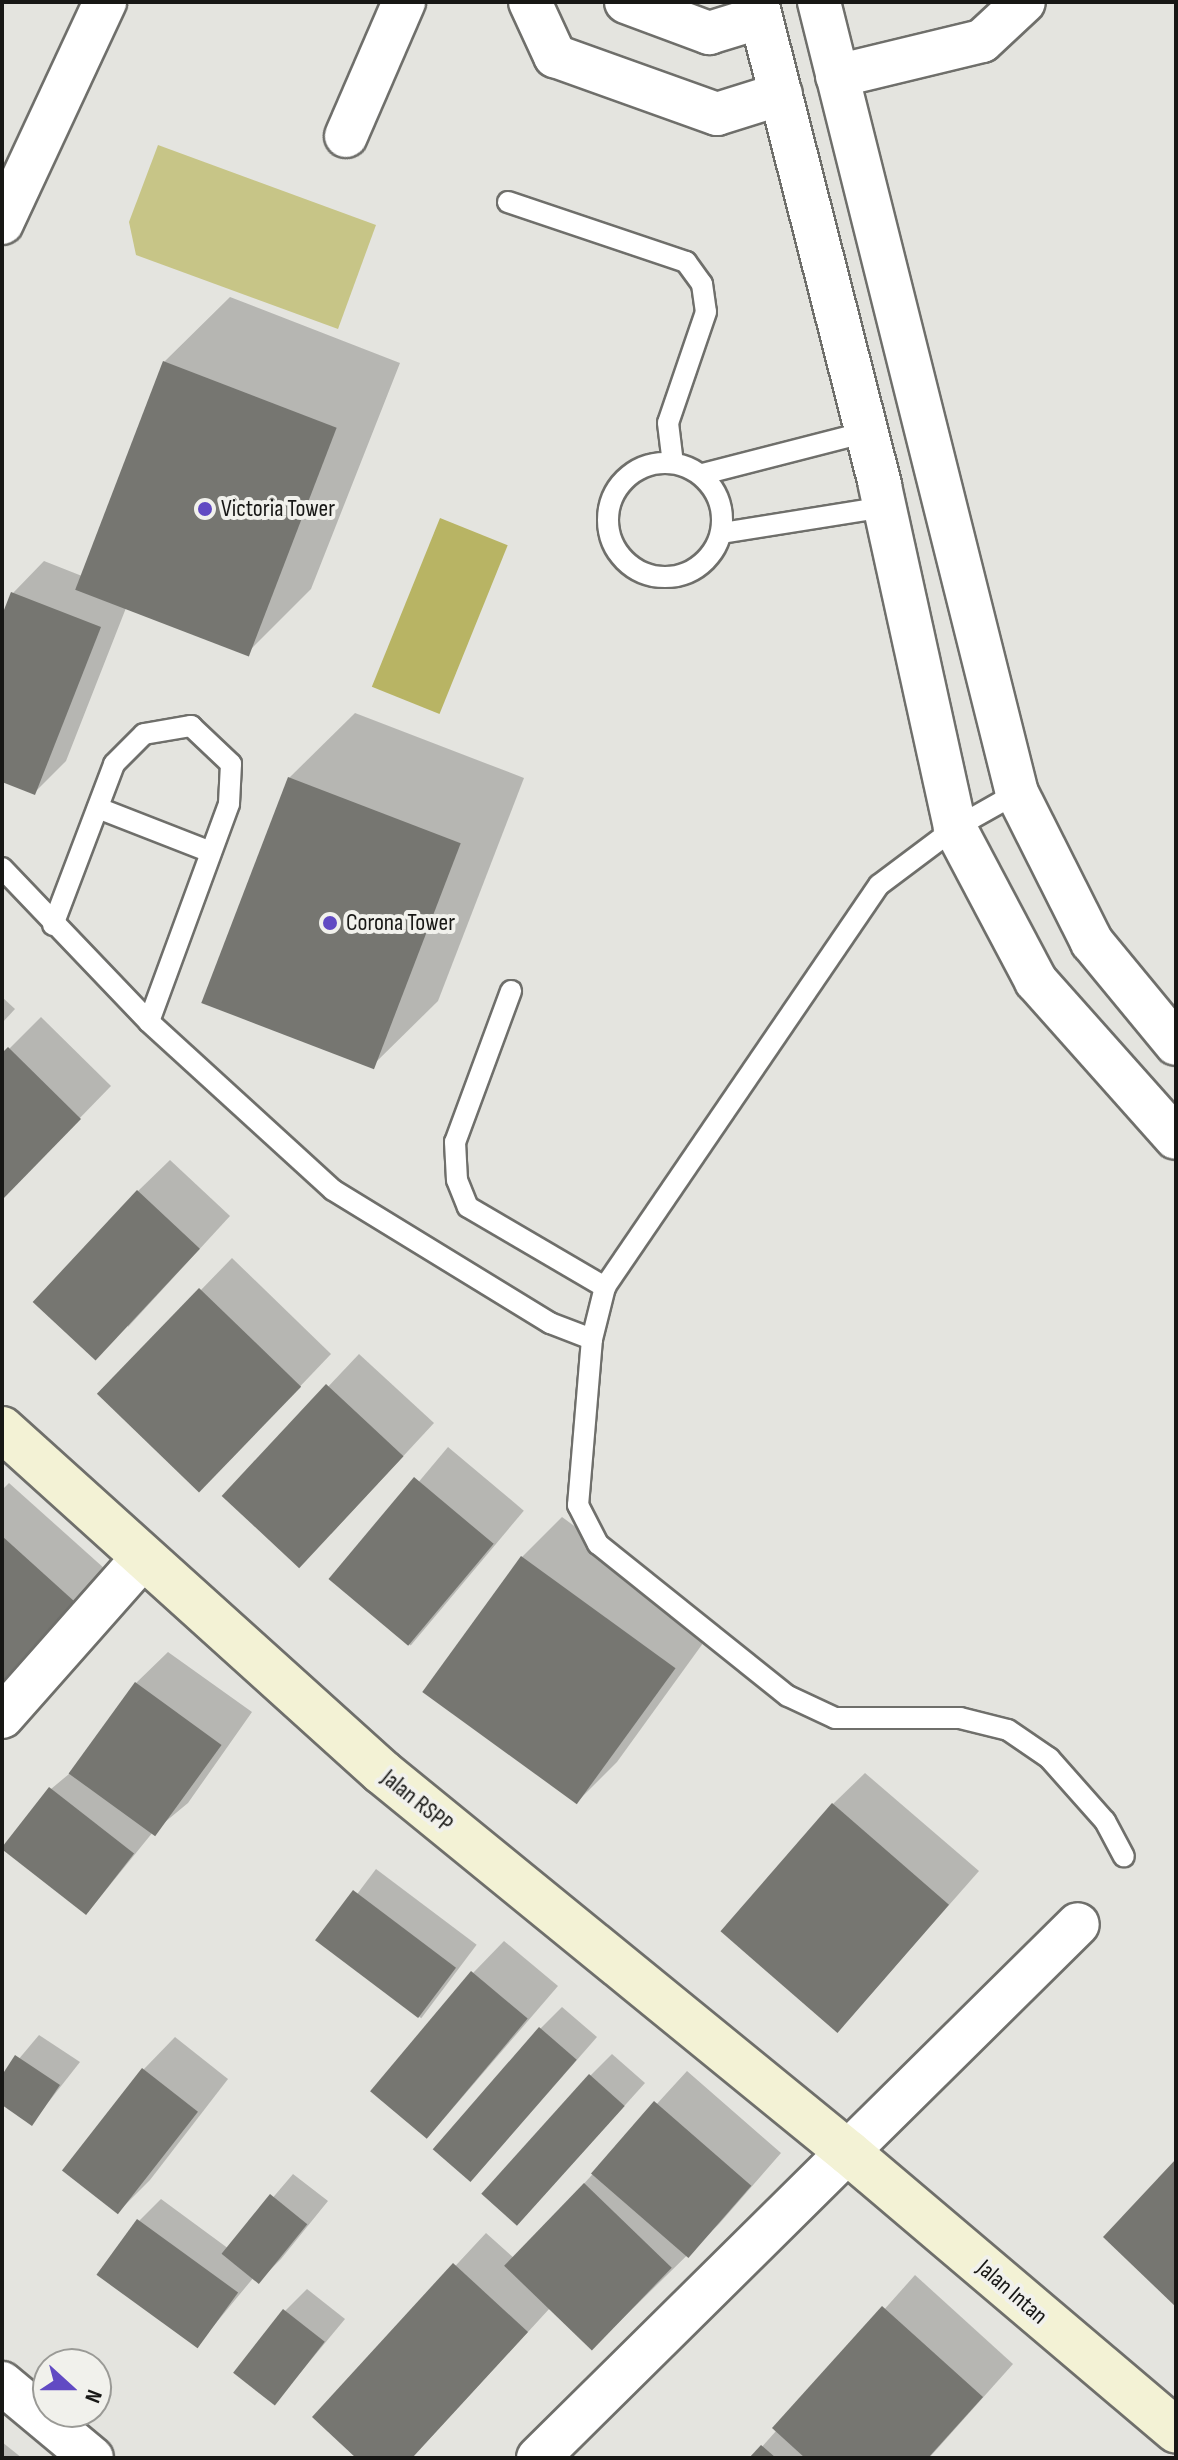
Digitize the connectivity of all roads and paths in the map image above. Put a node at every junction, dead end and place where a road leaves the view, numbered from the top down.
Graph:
1 (105, 2) edge
2 (404, 2) edge
3 (530, 2) edge
4 (626, 2) edge
5 (1024, 2) edge
6 (823, 3) edge
7 (759, 10) edge
8 (837, 76) junction
9 (781, 94) junction
10 (346, 136) dead end
11 (508, 202) dead end
12 (2, 223) edge
13 (866, 432) junction
14 (673, 461) junction
15 (703, 474) junction
16 (884, 507) junction
17 (722, 533) junction
18 (1017, 793) junction
19 (98, 808) junction
20 (955, 828) junction
21 (211, 852) junction
22 (2, 868) edge
23 (53, 925) junction
24 (511, 991) dead end
25 (149, 1022) junction
26 (1176, 1044) edge
27 (1176, 1138) edge
28 (605, 1287) junction
29 (592, 1339) junction
30 (2, 1429) edge
31 (142, 1559) junction
32 (2, 1717) edge
33 (1124, 1856) dead end
34 (1078, 1924) dead end
35 (849, 2153) junction
36 (2, 2383) edge
37 (1176, 2430) edge
38 (92, 2458) edge
39 (538, 2458) edge

1 - 12 street
2 - 10 street
3 - 9 street
4 - 7 street
5 - 8 street
6 - 8 street
7 - 9 street
8 - 18 street
9 - 13 street
11 - 14 lane
13 - 15 lane
13 - 16 street
14 - 15 lane
14 - 17 lane
15 - 17 lane
16 - 17 lane
16 - 20 street
18 - 20 lane
18 - 26 street
19 - 21 lane
19 - 21 lane
19 - 23 lane
20 - 27 street
20 - 28 lane
21 - 25 lane
22 - 23 lane
23 - 25 lane
24 - 28 lane
25 - 29 lane
28 - 29 lane
29 - 33 lane
30 - 31 street, Jalan RSPP
31 - 32 street
31 - 35 street, Jalan RSPP
34 - 35 street
35 - 37 street, Jalan Intan
35 - 39 street
36 - 38 street

